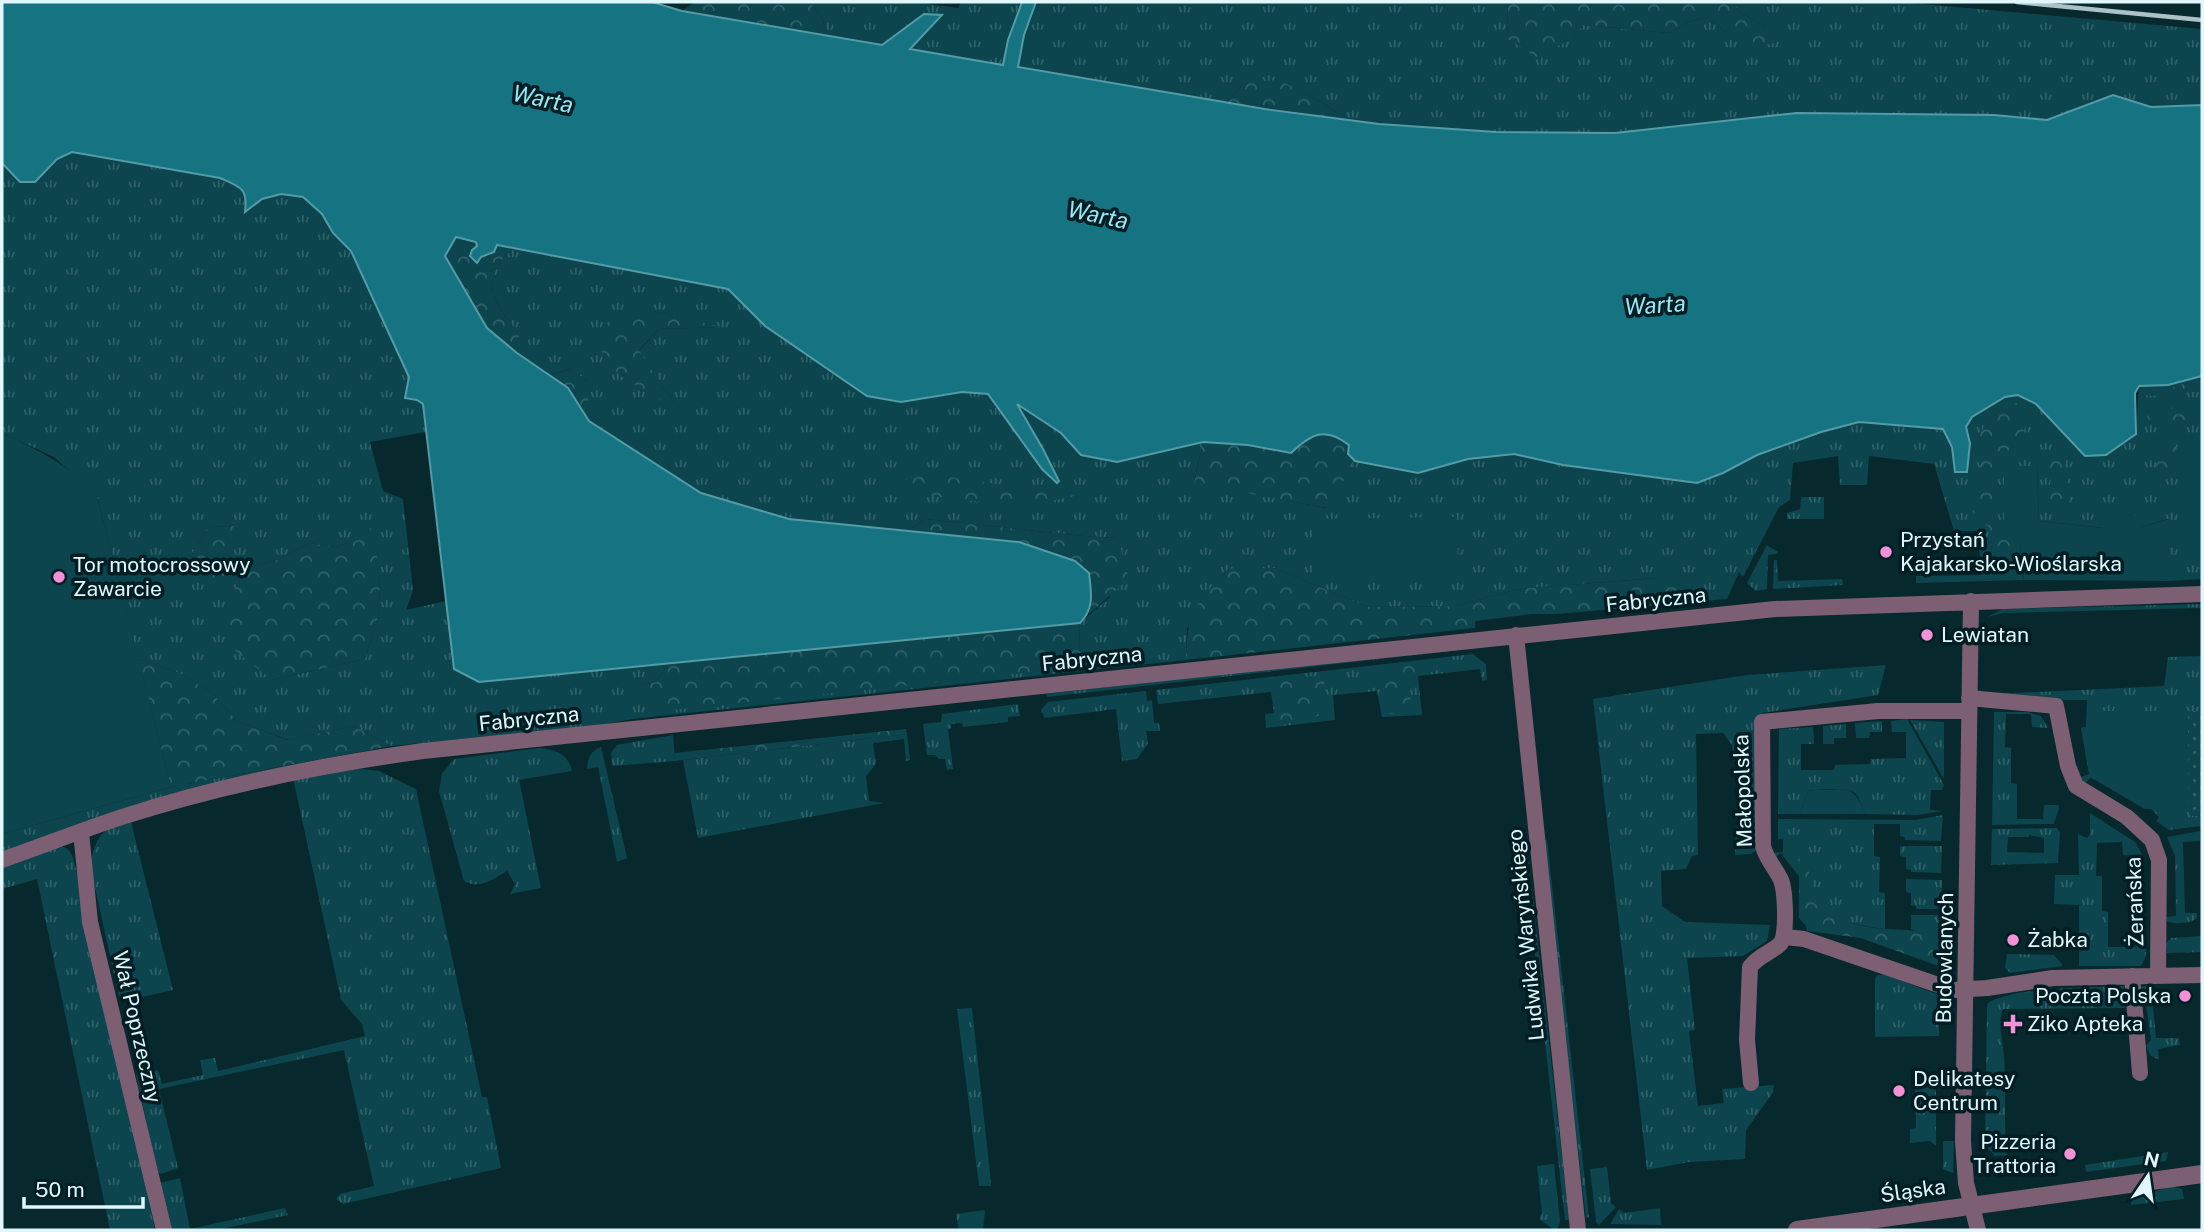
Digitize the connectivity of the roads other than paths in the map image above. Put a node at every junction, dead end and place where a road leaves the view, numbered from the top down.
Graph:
1 (2202, 594) edge
2 (1971, 601) junction
3 (1516, 635) junction
4 (1969, 704) junction
5 (81, 832) junction
6 (2, 860) edge
7 (1785, 937) junction
8 (2158, 975) junction
9 (2202, 975) edge
10 (2132, 976) junction
11 (1965, 990) junction
12 (2140, 1073) dead end
13 (1751, 1083) dead end
14 (2202, 1174) edge
15 (1971, 1206) junction
16 (164, 1230) edge
17 (1578, 1230) edge
18 (1797, 1230) edge
19 (1978, 1230) edge

1 - 2 street, Fabryczna
2 - 3 street, Fabryczna
2 - 4 street, Budowlanych
3 - 5 street, Fabryczna
3 - 17 street, Ludwika Waryńskiego
4 - 7 street, Małopolska
4 - 8 street, Żerańska
4 - 11 street, Budowlanych
5 - 6 street, Fabryczna
5 - 16 street, Wał Poprzeczny
7 - 11 street
7 - 13 street
8 - 9 street
8 - 10 street
10 - 11 street
10 - 12 street
11 - 15 street, Budowlanych
14 - 15 street, Śląska
15 - 18 street, Śląska
15 - 19 street, Budowlanych

